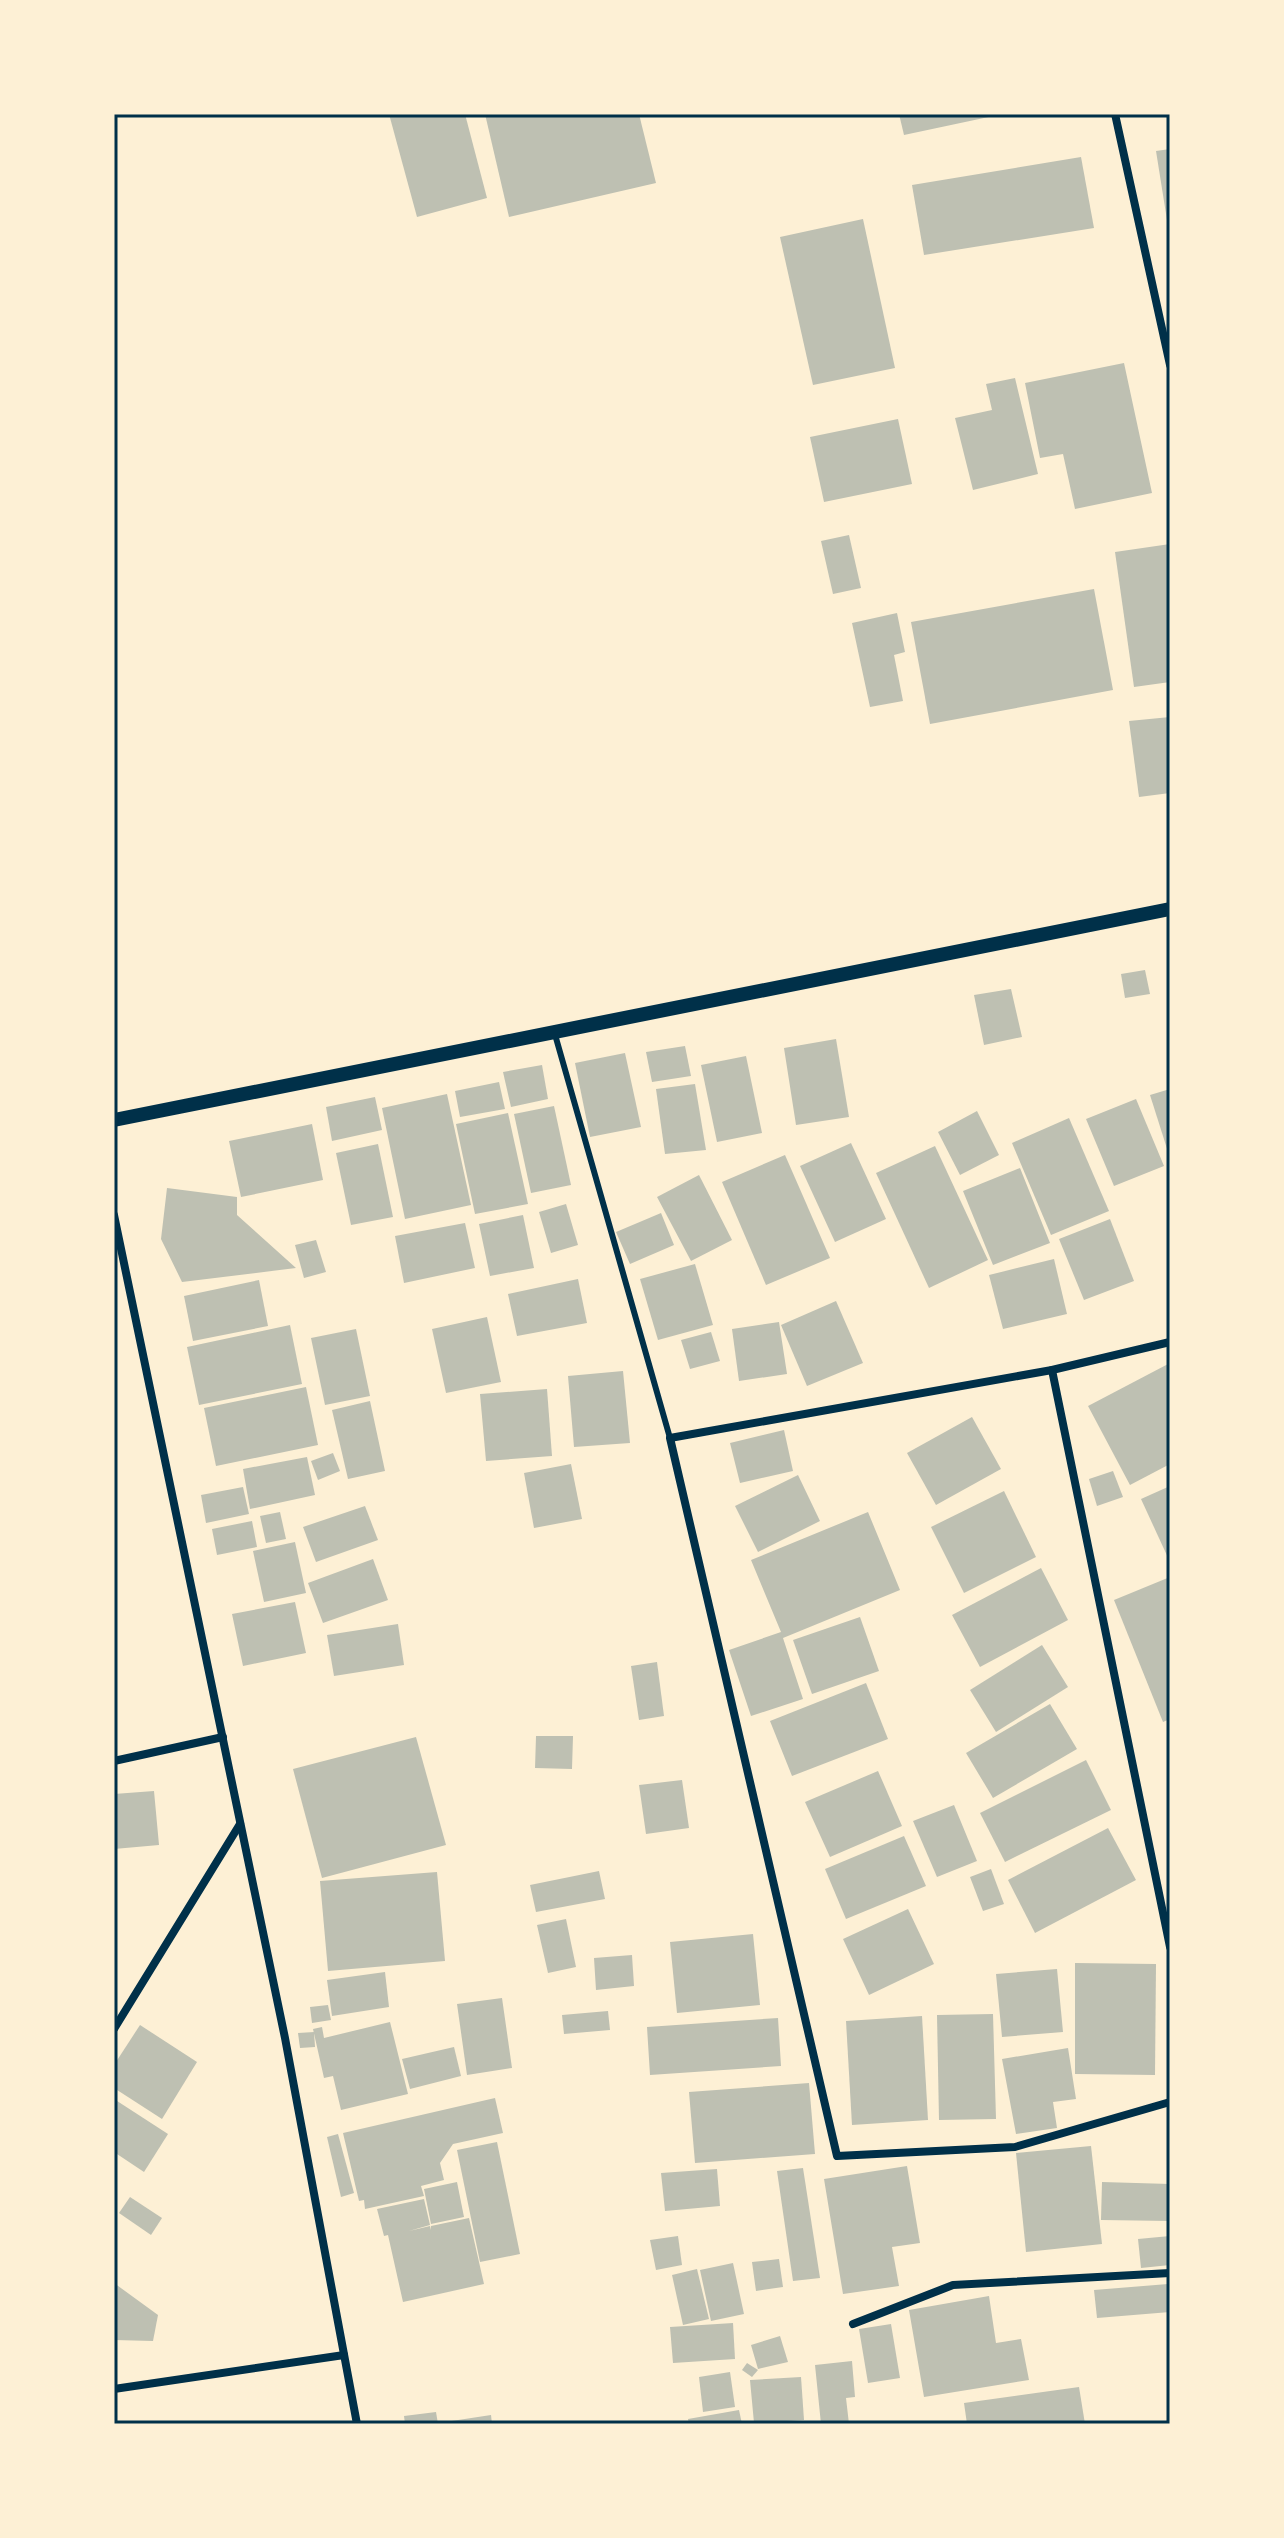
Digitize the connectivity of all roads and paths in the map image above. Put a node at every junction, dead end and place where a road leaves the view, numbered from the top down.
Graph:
1 (1115, 114) edge
2 (1170, 365) edge
3 (1170, 909) edge
4 (554, 1031) junction
5 (114, 1120) edge
6 (114, 1215) edge
7 (1170, 1342) edge
8 (1052, 1370) junction
9 (670, 1438) junction
10 (223, 1737) junction
11 (114, 1761) edge
12 (240, 1824) junction
13 (1170, 1947) edge
14 (114, 2029) edge
15 (1170, 2102) edge
16 (1170, 2273) edge
17 (853, 2324) dead end
18 (344, 2355) junction
19 (114, 2389) edge
20 (357, 2424) edge

1 - 2 street
3 - 4 street
4 - 5 street
4 - 9 lane
6 - 10 street
7 - 8 street
8 - 9 street
8 - 13 street
9 - 15 street
10 - 11 street
10 - 12 street
12 - 14 street
12 - 18 street
16 - 17 street
18 - 19 street
18 - 20 street

